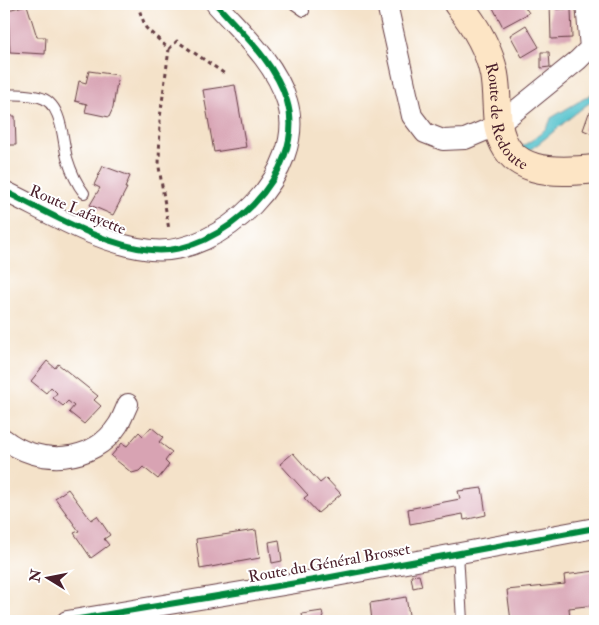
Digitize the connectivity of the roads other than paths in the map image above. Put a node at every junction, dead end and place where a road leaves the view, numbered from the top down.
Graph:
1 (216, 4) edge
2 (294, 4) edge
3 (387, 4) edge
4 (458, 4) edge
5 (586, 4) edge
6 (304, 12) dead end
7 (593, 45) edge
8 (4, 94) edge
9 (498, 125) junction
10 (595, 169) edge
11 (4, 191) edge
12 (84, 194) dead end
13 (128, 404) dead end
14 (4, 439) edge
15 (595, 528) edge
16 (458, 553) junction
17 (153, 613) edge
18 (68, 621) edge
19 (462, 621) edge

1 - 11 street, Route Lafayette
2 - 6 lane
3 - 9 street
4 - 9 main road, Route de Redoute
5 - 7 street
7 - 9 street
8 - 12 lane
9 - 10 main road, Route de Redoute
13 - 14 street
15 - 16 street, Route du Général Brosset
16 - 17 street, Route du Général Brosset
16 - 19 lane
17 - 18 street, Route du Général Brosset

